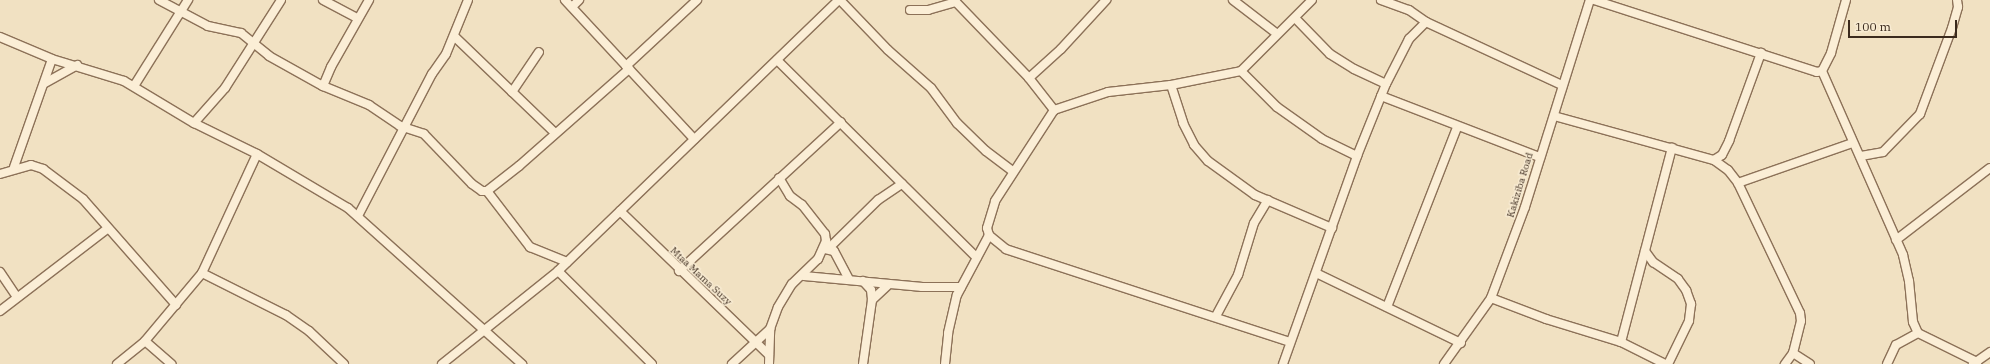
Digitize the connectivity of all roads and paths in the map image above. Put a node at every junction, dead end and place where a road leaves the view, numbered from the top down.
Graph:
1 (159, 0) edge
2 (188, 0) edge
3 (281, 0) edge
4 (323, 0) edge
5 (369, 0) edge
6 (468, 0) edge
7 (565, 0) edge
8 (579, 0) edge
9 (697, 0) edge
10 (839, 0) edge
11 (1106, 0) edge
12 (1233, 0) edge
13 (1312, 0) edge
14 (1382, 0) edge
15 (1590, 0) edge
16 (1594, 0) edge
17 (1846, 0) edge
18 (1964, 0) edge
19 (955, 1) edge
20 (1958, 4) edge
21 (572, 7) junction
22 (910, 10) dead end
23 (181, 11) junction
24 (357, 18) junction
25 (1295, 18) junction
26 (1426, 22) junction
27 (1276, 33) junction
28 (0, 36) edge
29 (455, 37) junction
30 (253, 44) junction
31 (539, 52) dead end
32 (1761, 52) junction
33 (52, 59) junction
34 (777, 60) junction
35 (76, 65) junction
36 (628, 67) junction
37 (1241, 71) junction
38 (1822, 71) junction
39 (1029, 78) junction
40 (45, 83) junction
41 (1386, 84) junction
42 (1562, 85) junction
43 (134, 86) junction
44 (323, 86) junction
45 (1171, 86) junction
46 (512, 92) junction
47 (1381, 96) junction
48 (1054, 110) junction
49 (1554, 116) junction
50 (841, 122) junction
51 (194, 123) junction
52 (1457, 127) junction
53 (405, 128) junction
54 (554, 132) junction
55 (694, 139) junction
56 (1852, 143) junction
57 (1672, 148) junction
58 (21, 154) junction
59 (257, 154) junction
60 (1357, 156) junction
61 (1862, 156) junction
62 (1540, 157) junction
63 (1714, 160) junction
64 (30, 165) junction
65 (14, 167) junction
66 (1990, 168) edge
67 (1013, 171) junction
68 (0, 174) edge
69 (780, 178) junction
70 (1738, 183) junction
71 (902, 184) junction
72 (487, 191) junction
73 (1268, 200) junction
74 (620, 211) junction
75 (359, 214) junction
76 (108, 228) junction
77 (1332, 228) junction
78 (989, 235) junction
79 (1896, 240) junction
80 (826, 249) junction
81 (1645, 251) junction
82 (977, 258) junction
83 (568, 262) junction
84 (558, 271) junction
85 (679, 271) junction
86 (0, 272) edge
87 (202, 273) junction
88 (1316, 273) junction
89 (804, 276) junction
90 (850, 279) junction
91 (863, 281) junction
92 (888, 284) junction
93 (961, 287) junction
94 (17, 297) junction
95 (1491, 298) junction
96 (872, 300) junction
97 (176, 304) junction
98 (1387, 307) junction
99 (0, 310) edge
100 (1216, 316) junction
101 (770, 329) junction
102 (483, 331) junction
103 (1918, 333) junction
104 (145, 341) junction
105 (756, 341) junction
106 (1290, 342) junction
107 (1621, 342) junction
108 (1461, 343) junction
109 (1990, 352) edge
110 (1793, 353) junction
111 (769, 355) junction
112 (946, 361) edge
113 (1975, 363) edge
114 (117, 364) edge
115 (171, 364) edge
116 (344, 364) edge
117 (442, 364) edge
118 (522, 364) edge
119 (652, 364) edge
120 (732, 364) edge
121 (768, 364) edge
122 (863, 364) edge
123 (953, 364) edge
124 (1283, 364) edge
125 (1444, 364) edge
126 (1666, 364) edge
127 (1785, 364) edge
128 (1810, 364) edge
129 (1887, 364) edge

1 - 23 street
2 - 23 street
3 - 30 street
4 - 24 street
5 - 24 street
6 - 29 street
7 - 21 street
8 - 21 street
9 - 36 street
10 - 34 street
10 - 67 street
11 - 39 street
12 - 27 street
13 - 25 street
14 - 26 street
15 - 42 street, Kakiziba Road
16 - 32 street
17 - 38 street
18 - 20 street
19 - 22 street
19 - 39 street
20 - 61 street
21 - 36 street
23 - 30 street
23 - 43 street
24 - 44 street
25 - 27 street
25 - 41 street
26 - 41 street
26 - 42 street
27 - 37 street
28 - 33 street
29 - 46 street
29 - 53 street
30 - 44 street
30 - 51 street
31 - 46 street
32 - 38 street
32 - 63 street
33 - 35 street
33 - 40 street
34 - 50 street
34 - 55 street
35 - 40 street
35 - 43 street
36 - 54 street
36 - 55 street
37 - 45 street
37 - 60 street
38 - 56 street
39 - 48 street
40 - 58 street
41 - 47 street
42 - 49 street, Kakiziba Road
43 - 51 street
44 - 53 street
45 - 48 street
45 - 73 street
46 - 54 street
47 - 52 street
47 - 60 street
48 - 67 street
49 - 57 street
49 - 62 street, Kakiziba Road
50 - 69 street
50 - 71 street
51 - 59 street
52 - 62 street
52 - 98 street
53 - 72 street
53 - 75 street
54 - 72 street
55 - 74 street
56 - 61 street
56 - 70 street
57 - 63 street
57 - 81 street
58 - 64 street
58 - 65 street
59 - 75 street
59 - 87 street
60 - 77 street
61 - 79 street
62 - 95 street, Kakiziba Road
63 - 70 street
64 - 65 street
64 - 76 street
65 - 68 street
66 - 79 street
67 - 78 street
69 - 80 street
69 - 85 street
70 - 110 street
71 - 80 street
71 - 82 street
72 - 83 street
73 - 77 street
73 - 100 street
74 - 83 street
74 - 85 street, Mtaa Mama Suzy
75 - 102 street
76 - 94 street
76 - 97 street
77 - 88 street
78 - 82 street
78 - 100 street
79 - 103 street
80 - 89 street
80 - 90 street
81 - 107 street
81 - 126 street
82 - 93 street
83 - 84 street
84 - 102 street
84 - 119 street
85 - 105 street, Mtaa Mama Suzy
86 - 94 street
87 - 97 street
87 - 116 street
88 - 98 street
88 - 106 street
89 - 90 street
89 - 101 street
90 - 91 street
91 - 92 street
91 - 96 street
92 - 93 street
92 - 96 street
93 - 112 street
94 - 99 street
95 - 107 street
95 - 108 street, Kakiziba Road
96 - 122 street
97 - 104 street
98 - 108 street
100 - 106 street
101 - 105 street
101 - 111 street
102 - 117 street
102 - 118 street
103 - 113 street
103 - 129 street
104 - 114 street
104 - 115 street
105 - 111 street, Mtaa Mama Suzy
105 - 120 street
106 - 124 street
107 - 126 street
108 - 125 street, Kakiziba Road
109 - 113 street
110 - 127 street
110 - 128 street
111 - 121 street
112 - 123 street

